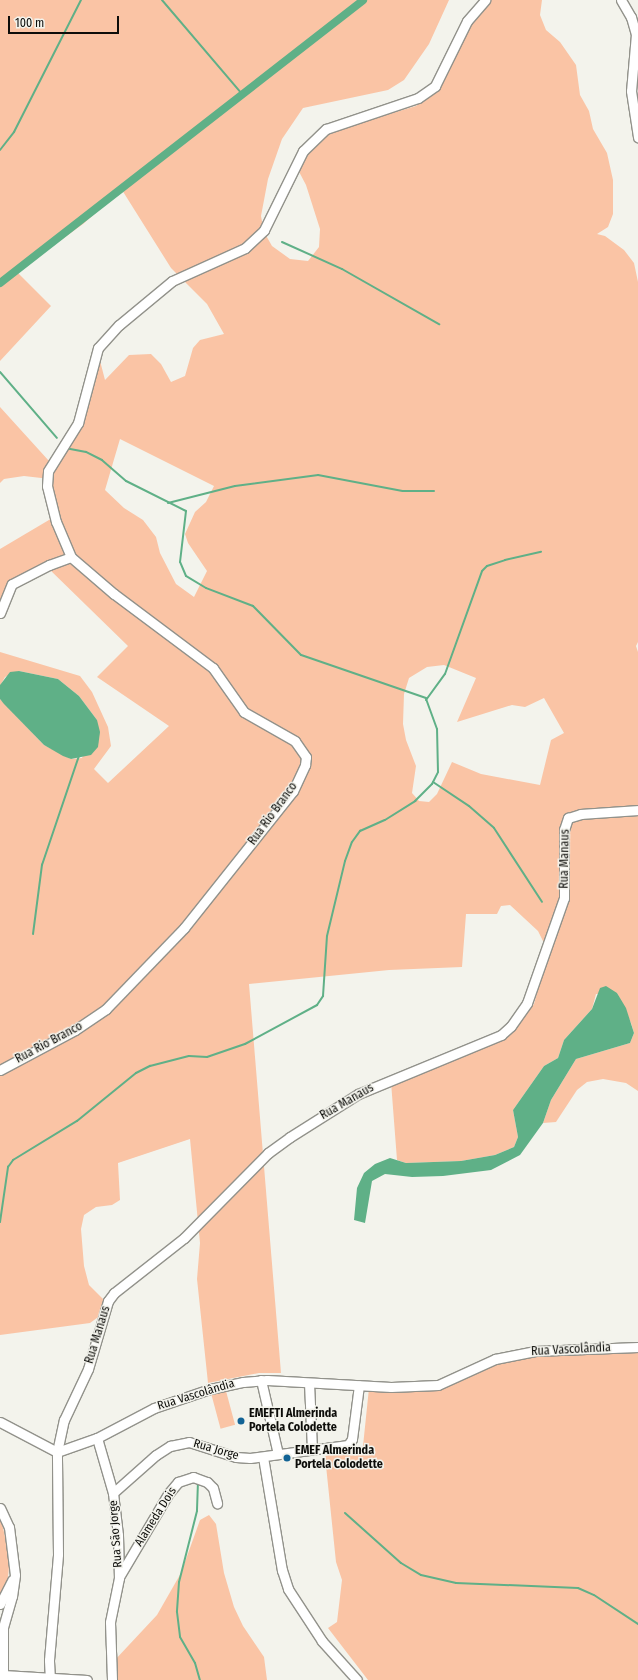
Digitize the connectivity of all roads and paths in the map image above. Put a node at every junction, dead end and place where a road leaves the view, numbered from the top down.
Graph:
1 (485, 0) edge
2 (621, 0) edge
3 (638, 137) edge
4 (71, 557) junction
5 (0, 613) edge
6 (638, 810) edge
7 (0, 1070) edge
8 (638, 1347) edge
9 (261, 1380) junction
10 (308, 1383) junction
11 (358, 1385) junction
12 (0, 1422) edge
13 (97, 1438) junction
14 (312, 1449) junction
15 (56, 1452) junction
16 (278, 1454) junction
17 (263, 1457) junction
18 (113, 1493) junction
19 (217, 1503) dead end
20 (0, 1508) edge
21 (15, 1575) junction
22 (119, 1578) junction
23 (0, 1604) edge
24 (3, 1677) edge
25 (50, 1678) edge
26 (87, 1680) edge
27 (112, 1680) edge
28 (357, 1680) edge

1 - 4 street
2 - 3 street
4 - 5 street
4 - 7 street, Rua Rio Branco
6 - 15 street, Rua Manaus
8 - 11 street, Rua Vascolândia
9 - 10 street, Rua Vascolândia
9 - 13 street, Rua Vascolândia
9 - 16 street
10 - 11 street, Rua Vascolândia
10 - 14 street
11 - 14 street, Rua Jorge
12 - 15 street
13 - 15 street, Rua Vascolândia
13 - 18 street, Rua São Jorge
14 - 16 street, Rua Jorge
15 - 25 street
16 - 17 street, Rua Jorge
17 - 18 street, Rua Jorge
17 - 28 street
18 - 22 street, Rua São Jorge
19 - 22 street, Alameda Dois
20 - 21 street
21 - 23 street
21 - 24 street
22 - 27 street, Rua São Jorge
24 - 25 street
25 - 26 street

